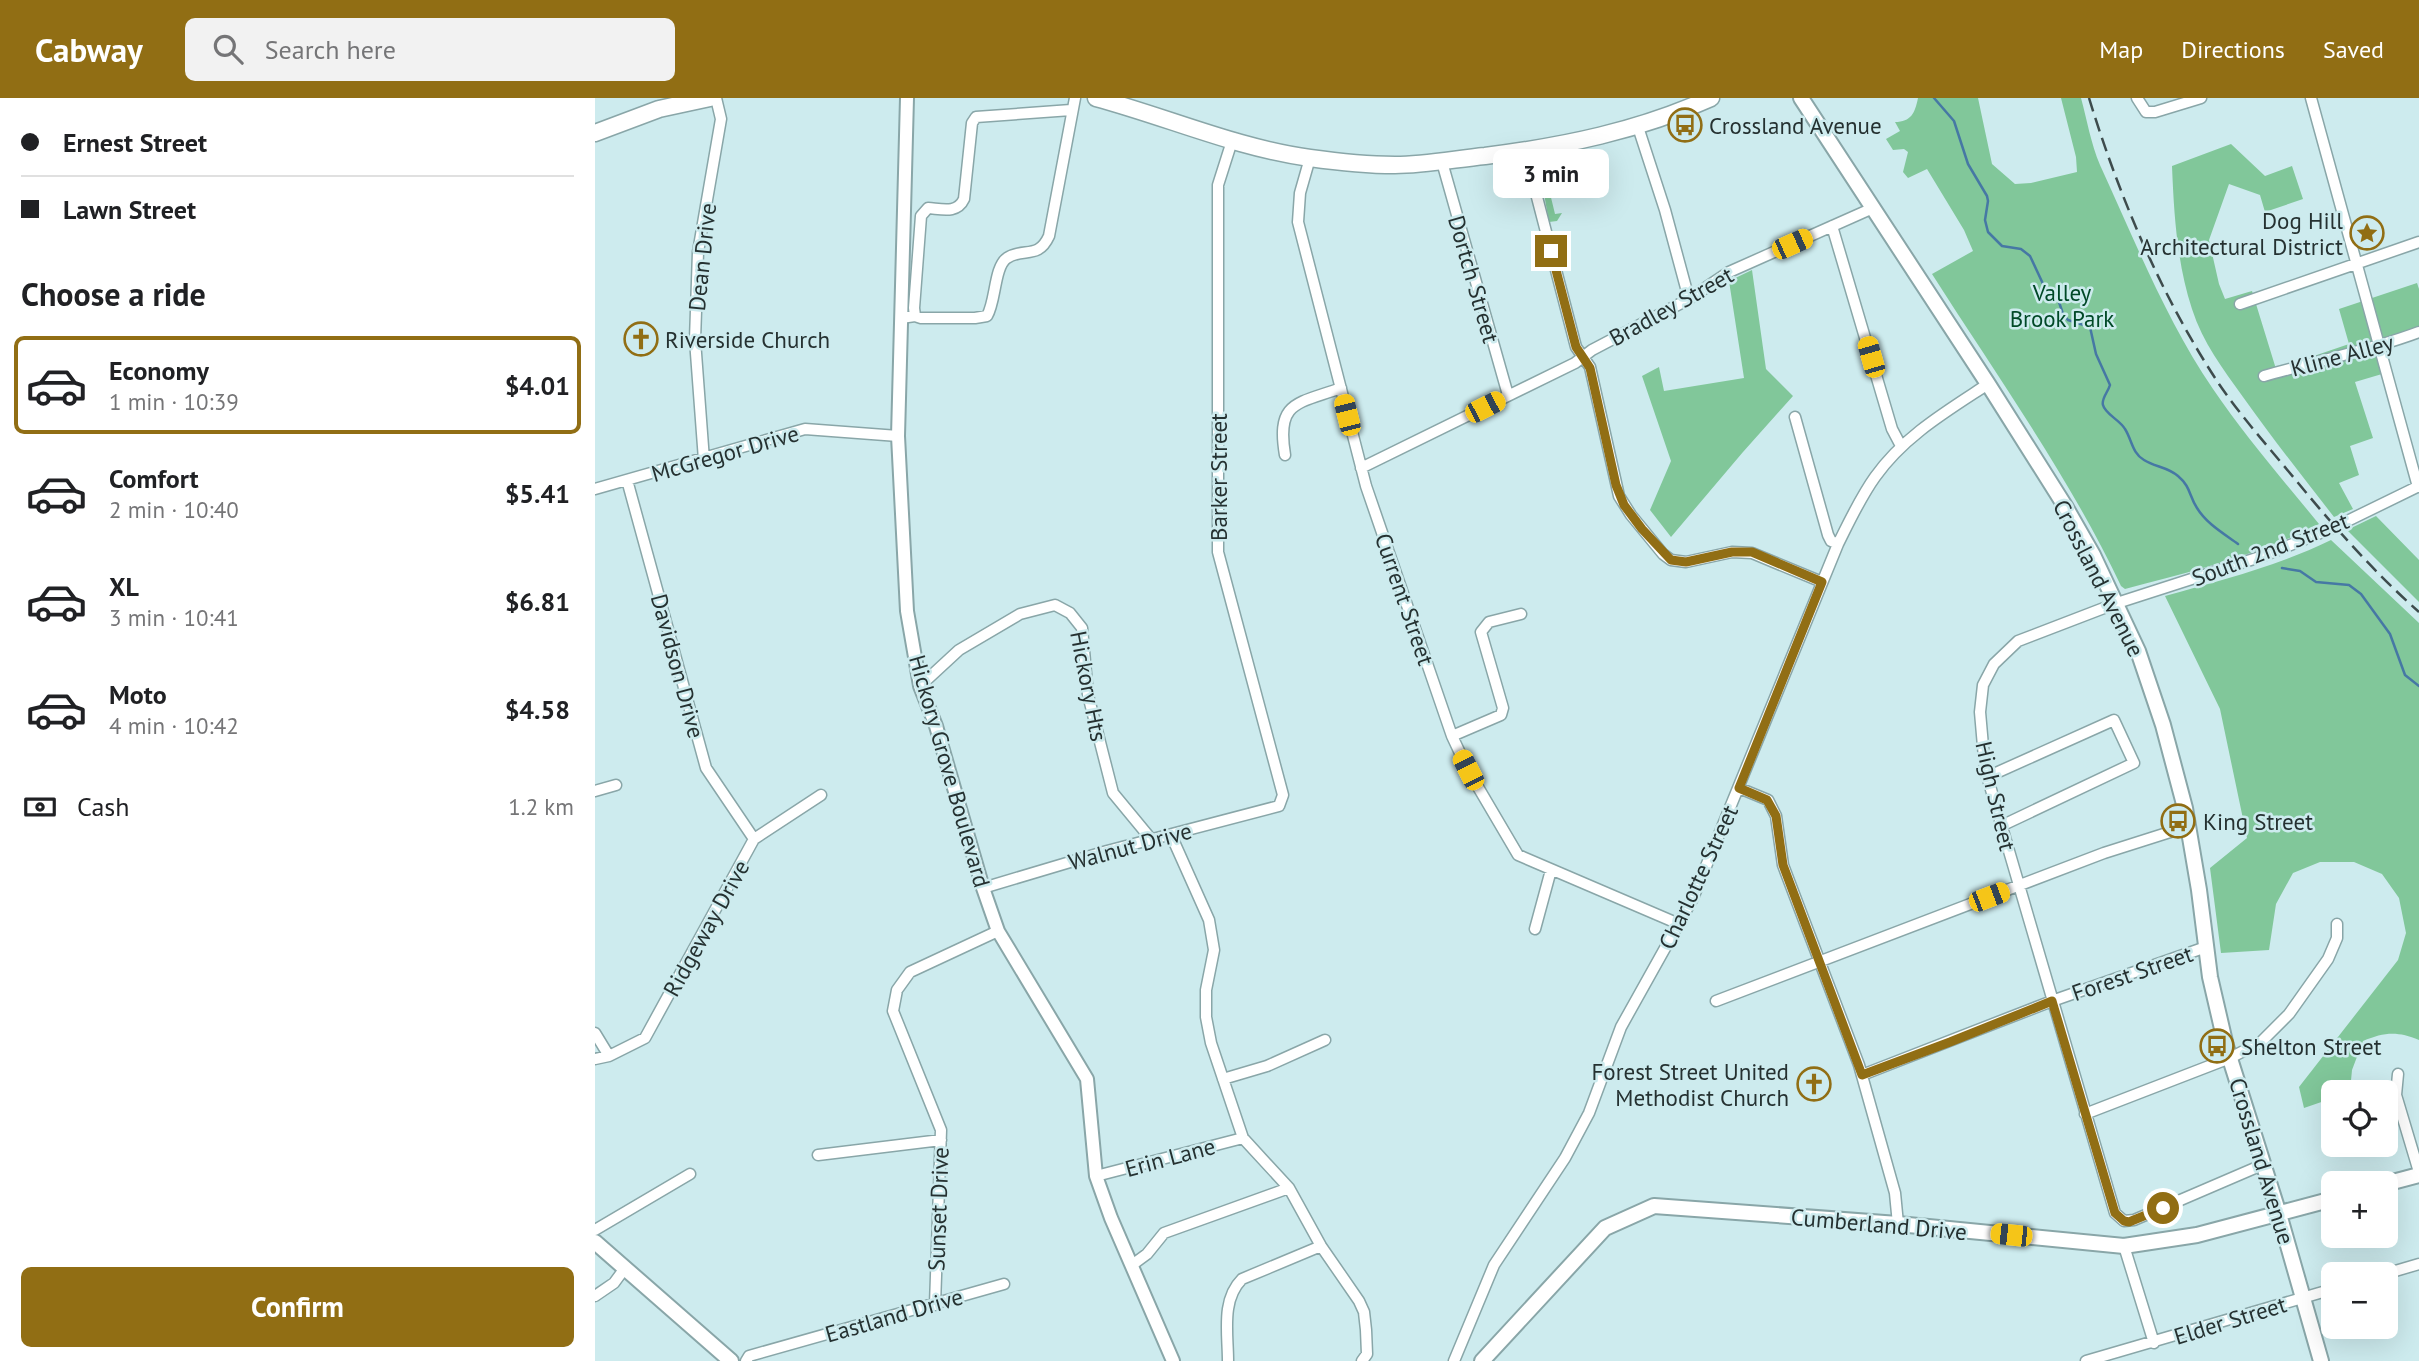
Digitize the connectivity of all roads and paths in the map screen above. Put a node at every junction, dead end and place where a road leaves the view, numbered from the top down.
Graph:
1 (710, 98) edge
2 (716, 98) edge
3 (907, 98) edge
4 (1075, 98) edge
5 (1095, 98) edge
6 (1710, 98) edge
7 (1801, 98) edge
8 (2137, 98) edge
9 (2201, 98) edge
10 (2311, 98) edge
11 (1072, 110) junction
12 (1638, 127) junction
13 (595, 133) edge
14 (1232, 141) junction
15 (1525, 151) junction
16 (1310, 158) junction
17 (1442, 162) junction
18 (1873, 208) junction
19 (1832, 226) junction
20 (2419, 242) edge
21 (2357, 264) junction
22 (1689, 299) junction
23 (2240, 304) dead end
24 (915, 316) junction
25 (901, 318) junction
26 (2419, 332) edge
27 (2380, 346) junction
28 (1583, 357) junction
29 (2264, 376) dead end
30 (1988, 384) junction
31 (1341, 388) junction
32 (1508, 395) junction
33 (1795, 417) dead end
34 (898, 436) junction
35 (1901, 446) junction
36 (1285, 455) dead end
37 (704, 460) junction
38 (1361, 468) junction
39 (627, 480) junction
40 (2418, 486) edge
41 (595, 489) edge
42 (1838, 544) junction
43 (1822, 582) junction
44 (2117, 603) junction
45 (1521, 614) dead end
46 (920, 686) junction
47 (1452, 736) junction
48 (1987, 777) junction
49 (616, 785) dead end
50 (1739, 788) junction
51 (595, 791) edge
52 (821, 795) dead end
53 (1279, 806) joint
54 (2001, 826) junction
55 (2189, 826) junction
56 (1171, 835) junction
57 (754, 839) junction
58 (1150, 839) junction
59 (1551, 870) junction
60 (2019, 885) junction
61 (983, 888) junction
62 (1679, 924) junction
63 (2337, 924) dead end
64 (1535, 929) dead end
65 (998, 931) junction
66 (2206, 947) junction
67 (1820, 962) junction
68 (1716, 1001) dead end
69 (2052, 1001) junction
70 (595, 1033) edge
71 (1325, 1040) dead end
72 (609, 1056) junction
73 (2230, 1058) junction
74 (595, 1059) edge
75 (2398, 1074) dead end
76 (1862, 1075) junction
77 (1223, 1079) junction
78 (2085, 1115) junction
79 (1243, 1138) junction
80 (941, 1140) junction
81 (818, 1155) dead end
82 (2262, 1165) junction
83 (690, 1174) dead end
84 (2419, 1174) edge
85 (1096, 1177) junction
86 (2398, 1180) edge
87 (1289, 1188) junction
88 (2321, 1202) edge
89 (2279, 1214) junction
90 (1898, 1224) junction
91 (595, 1230) edge
92 (595, 1242) edge
93 (1321, 1246) junction
94 (2125, 1246) junction
95 (2419, 1264) edge
96 (1132, 1265) junction
97 (625, 1268) junction
98 (2398, 1270) edge
99 (1004, 1284) dead end
100 (2321, 1292) edge
101 (595, 1296) edge
102 (2304, 1297) junction
103 (935, 1305) junction
104 (2154, 1343) junction
105 (731, 1361) edge
106 (746, 1361) edge
107 (1174, 1361) edge
108 (1228, 1361) edge
109 (1362, 1361) edge
110 (1454, 1361) edge
111 (1482, 1361) edge
112 (2086, 1361) edge
113 (2321, 1361) edge

1 - 13 highway
2 - 37 street, Dean Drive
3 - 25 street, Hickory Grove Boulevard
4 - 11 street
5 - 14 highway
6 - 12 highway
7 - 18 main road, Crossland Avenue
8 - 9 street
10 - 21 street
11 - 24 street
11 - 24 street
12 - 15 highway
12 - 22 street
14 - 16 highway
14 - 53 street, Barker Street
15 - 17 highway
15 - 28 street
16 - 17 highway
16 - 31 street, Current Street
17 - 32 street, Dortch Street
18 - 19 street, Bradley Street
18 - 30 main road, Crossland Avenue
19 - 22 street, Bradley Street
19 - 35 street
20 - 21 street
21 - 23 street
21 - 27 street
22 - 28 street, Bradley Street
24 - 25 street
25 - 34 street, Hickory Grove Boulevard
26 - 27 street, Kline Alley
27 - 29 street, Kline Alley
27 - 40 street
28 - 32 street, Bradley Street
28 - 43 street
30 - 35 street, Charlotte Street
30 - 44 main road, Crossland Avenue
31 - 36 street
31 - 38 street, Current Street
32 - 38 street, Bradley Street
33 - 42 street
34 - 37 street, McGregor Drive
34 - 46 street, Hickory Grove Boulevard
35 - 42 street, Charlotte Street
37 - 39 street, McGregor Drive
38 - 47 street, Current Street
39 - 41 street, McGregor Drive
39 - 57 street, Davidson Drive
40 - 44 street, South 2nd Street
42 - 43 street, Charlotte Street
43 - 50 street, Charlotte Street
44 - 48 street, High Street
44 - 55 main road, Crossland Avenue
45 - 47 street
46 - 58 street, Hickory Hts
46 - 61 street, Hickory Grove Boulevard
47 - 59 street, Current Street
48 - 54 street, High Street
48 - 54 street
49 - 51 street
50 - 62 street, Charlotte Street
50 - 67 street
52 - 57 street, Ridgeway Drive
53 - 56 street, Walnut Drive
54 - 60 street, High Street
55 - 60 street
55 - 66 main road, Crossland Avenue
56 - 58 street, Walnut Drive
56 - 77 street
57 - 72 street, Ridgeway Drive
58 - 61 street, Walnut Drive
59 - 62 street, Current Street
59 - 64 street
60 - 67 street
60 - 69 street, High Street
61 - 65 street, Hickory Grove Boulevard
62 - 110 street, Charlotte Street
63 - 73 street
65 - 80 street, Sunset Drive
65 - 85 street, Hickory Grove Boulevard
66 - 69 street, Forest Street
66 - 73 main road, Crossland Avenue
67 - 68 street
67 - 76 street
69 - 76 street, Forest Street
69 - 78 street, High Street
70 - 72 street
71 - 77 street
72 - 74 street, Ridgeway Drive
73 - 78 street
73 - 82 main road, Crossland Avenue
75 - 84 street
76 - 90 street
77 - 79 street
78 - 82 street, High Street
79 - 85 street, Erin Lane
79 - 87 street
80 - 81 street
80 - 103 street, Sunset Drive
82 - 89 main road, Crossland Avenue
83 - 91 street
84 - 86 main road
85 - 96 street, Hickory Grove Boulevard
87 - 93 street
87 - 96 street
88 - 89 main road, Cumberland Drive
89 - 94 main road, Cumberland Drive
89 - 102 main road, Crossland Avenue
90 - 94 main road, Cumberland Drive
90 - 111 main road, Cumberland Drive
92 - 97 main road
93 - 108 street
93 - 109 street
94 - 104 street
95 - 98 street
96 - 107 street, Hickory Grove Boulevard
97 - 101 street
97 - 105 main road
99 - 103 street, Eastland Drive
100 - 102 street, Elder Street
102 - 104 street, Elder Street
102 - 113 main road, Crossland Avenue
103 - 106 street, Eastland Drive
104 - 112 street, Elder Street

